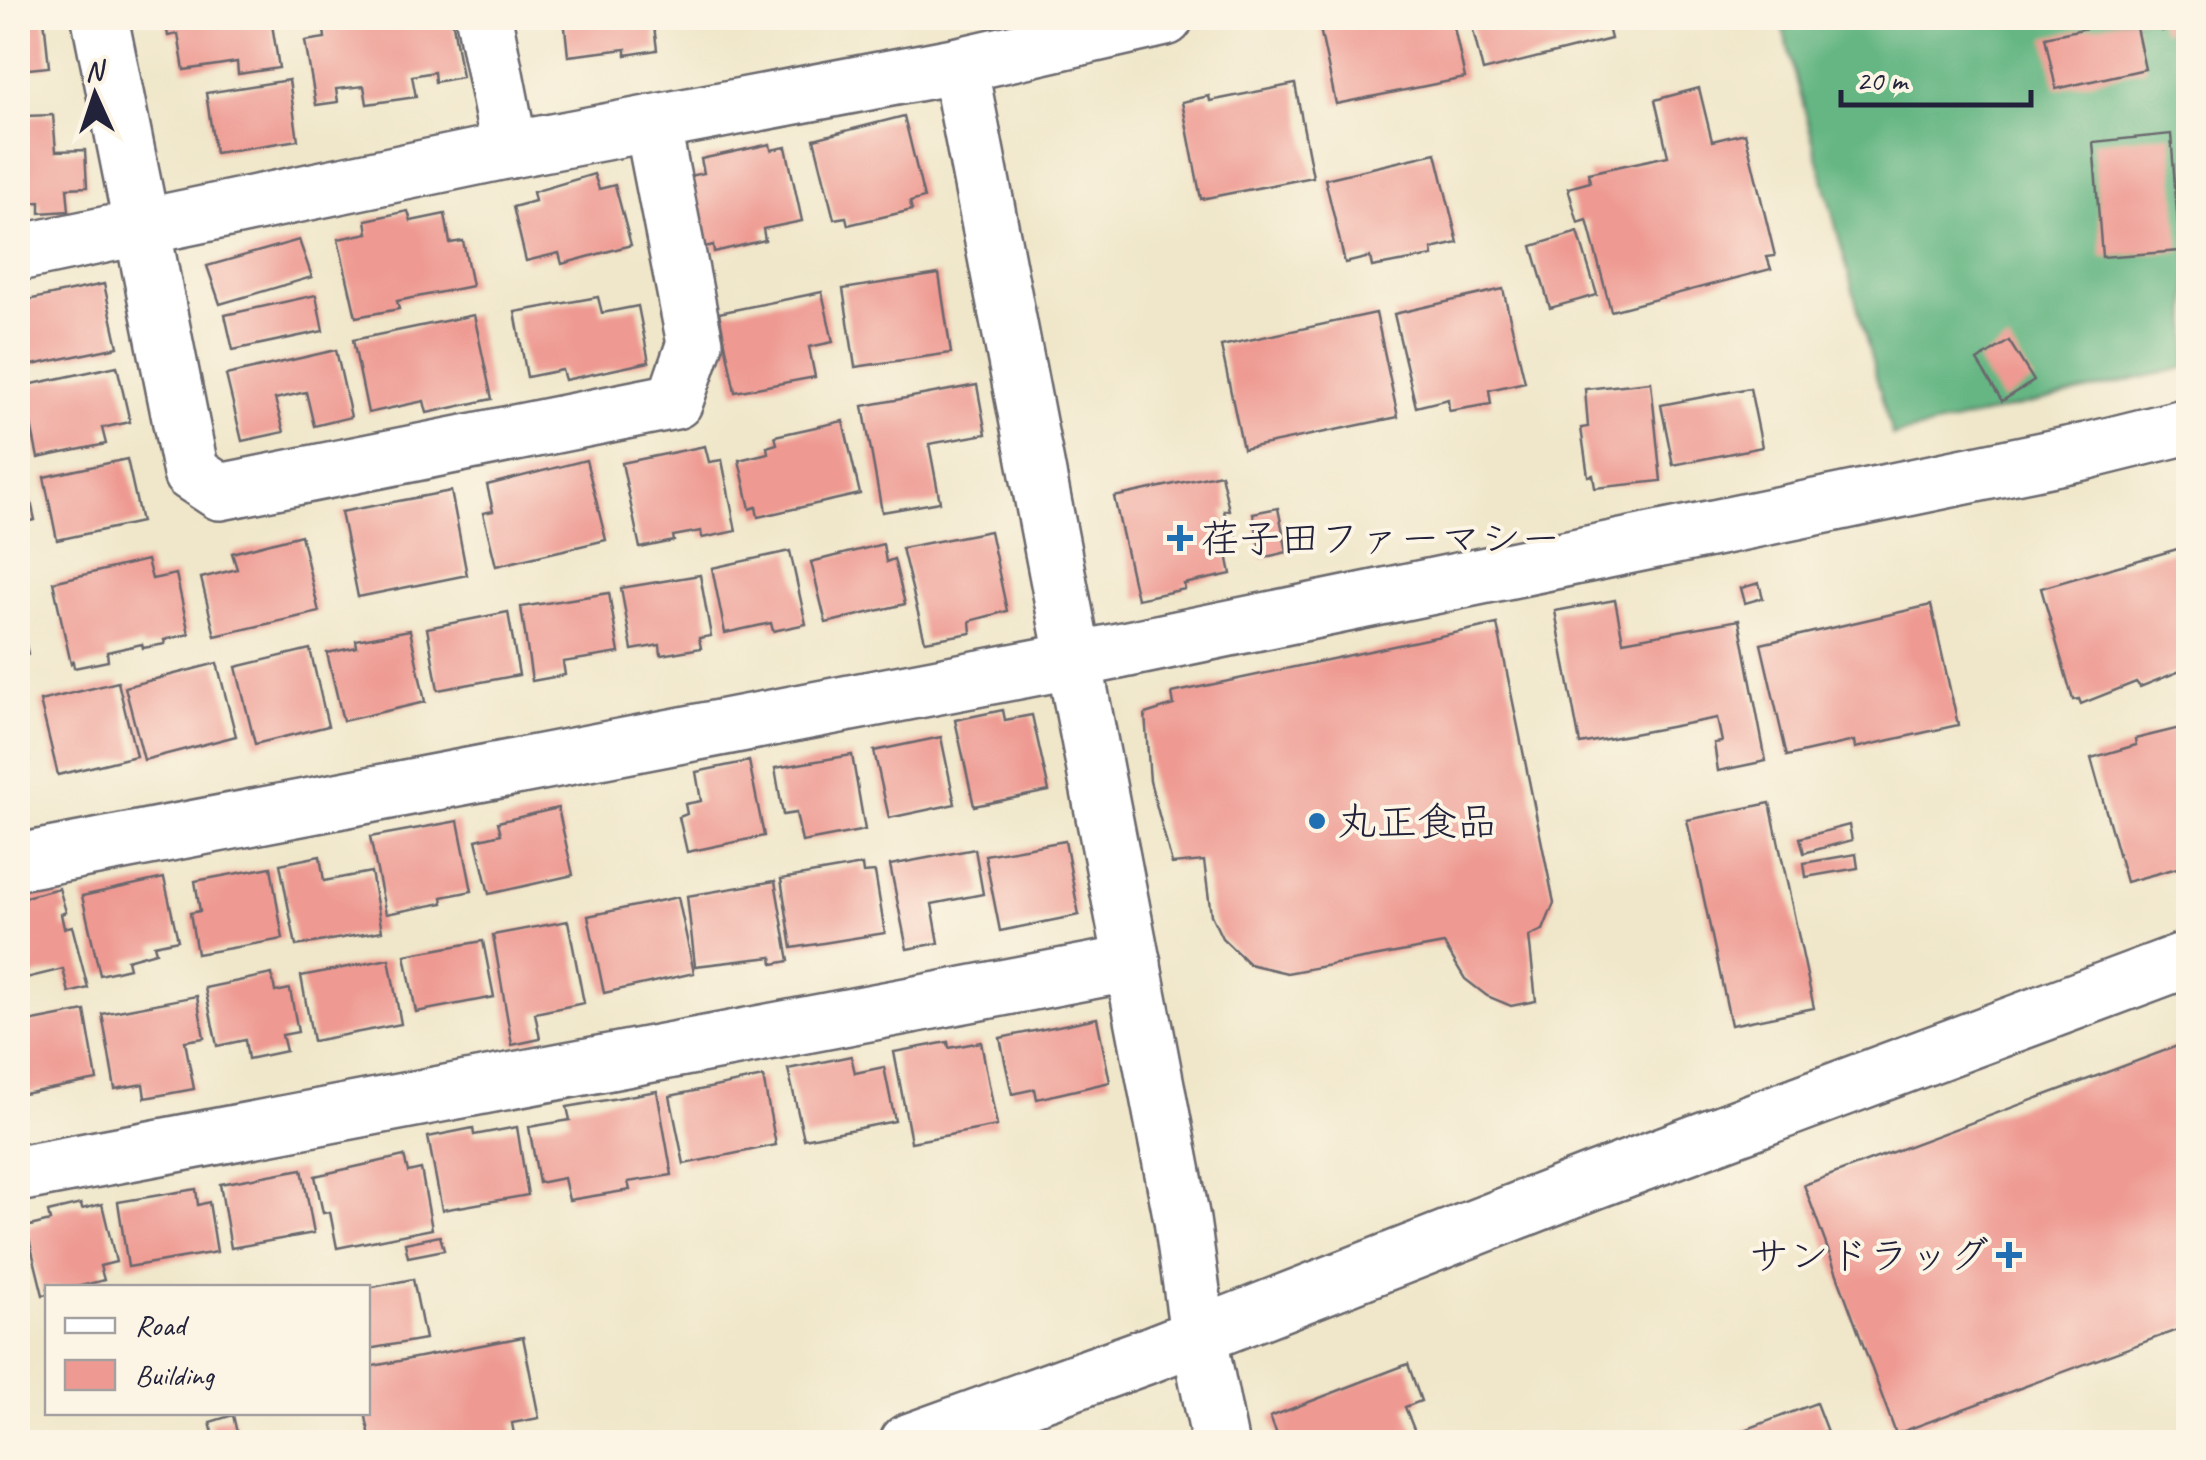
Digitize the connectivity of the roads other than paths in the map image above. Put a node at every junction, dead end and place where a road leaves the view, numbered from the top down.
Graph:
1 (100, 18) edge
2 (484, 18) edge
3 (1165, 18) edge
4 (959, 65) junction
5 (652, 123) junction
6 (510, 150) junction
7 (143, 226) junction
8 (18, 253) edge
9 (2188, 426) edge
10 (1075, 660) junction
11 (18, 862) edge
12 (2188, 959) edge
13 (1134, 963) junction
14 (18, 1174) edge
15 (1198, 1334) junction
16 (908, 1442) edge
17 (1220, 1442) edge

1 - 7 street
2 - 6 street
3 - 4 street
4 - 5 street
4 - 10 street
5 - 6 street
5 - 7 street
6 - 7 street
7 - 8 street
9 - 10 street
10 - 11 street
10 - 13 street
12 - 15 street
13 - 14 street
13 - 15 street
15 - 16 street
15 - 17 street

